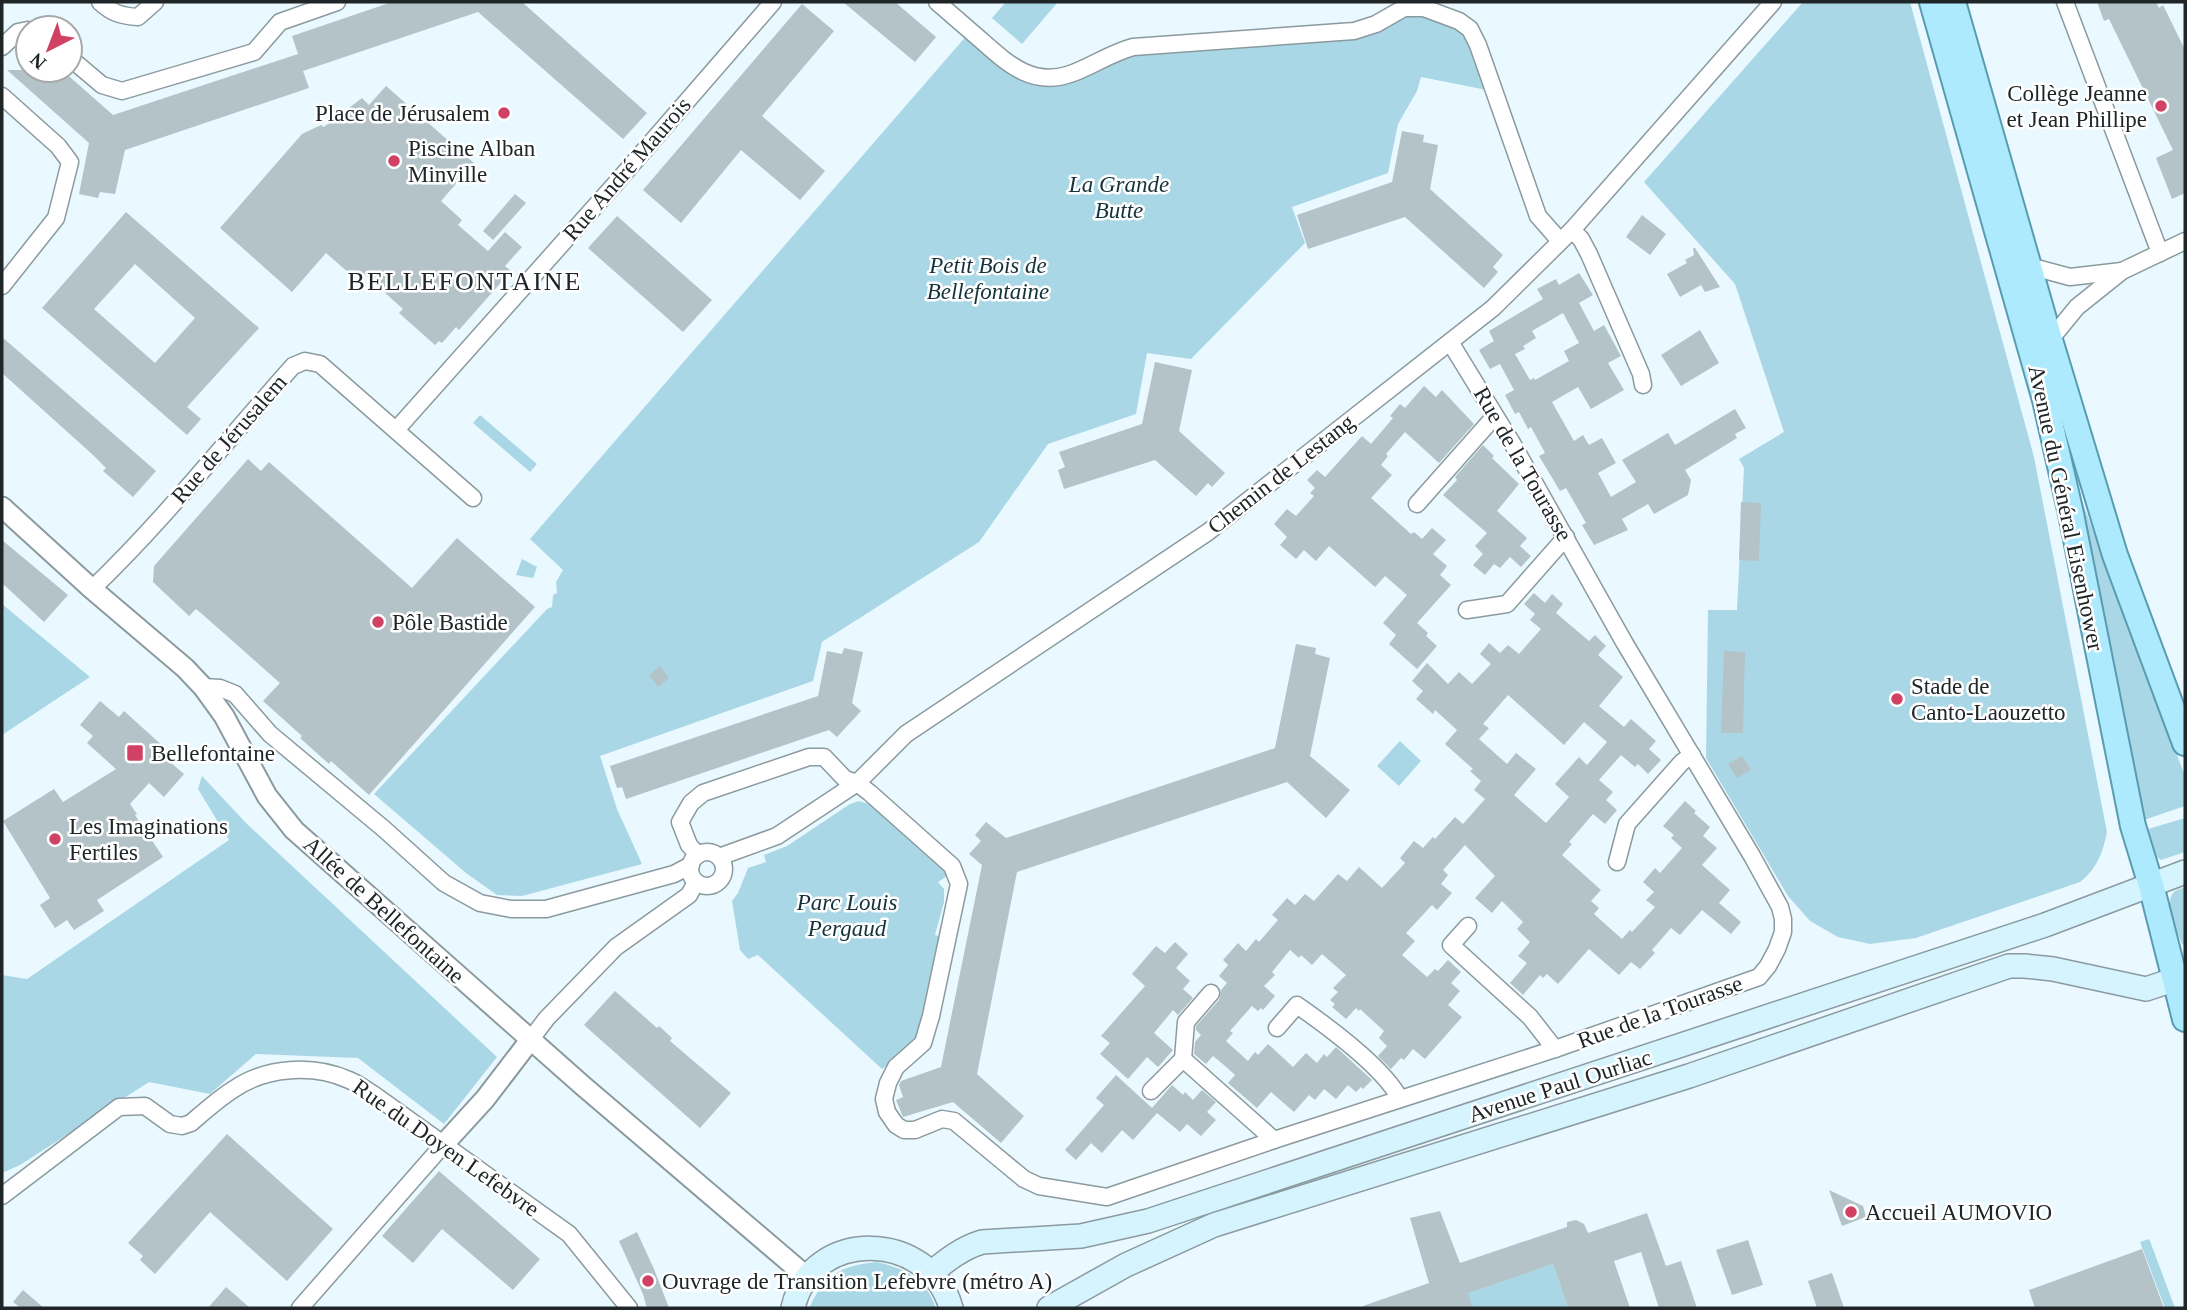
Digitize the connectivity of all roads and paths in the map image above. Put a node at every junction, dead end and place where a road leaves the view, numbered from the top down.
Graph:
1 (100, 2) edge
2 (155, 2) edge
3 (337, 2) edge
4 (773, 2) edge
5 (937, 2) edge
6 (1773, 2) edge
7 (1932, 2) edge
8 (1953, 2) edge
9 (2065, 2) edge
10 (84, 70) edge
11 (2, 96) edge
12 (1566, 235) junction
13 (2185, 241) edge
14 (2160, 253) junction
15 (2029, 266) junction
16 (2122, 271) junction
17 (2, 286) edge
18 (2050, 340) junction
19 (1450, 342) junction
20 (1643, 385) dead end
21 (1495, 415) junction
22 (396, 430) junction
23 (473, 498) dead end
24 (1417, 504) dead end
25 (2, 507) edge
26 (1566, 537) junction
27 (92, 589) junction
28 (1467, 610) dead end
29 (203, 687) junction
30 (2185, 743) edge
31 (1692, 755) junction
32 (858, 783) junction
33 (719, 857) junction
34 (694, 860) junction
35 (1618, 862) dead end
36 (2185, 872) edge
37 (696, 882) junction
38 (2151, 885) junction
39 (1468, 926) dead end
40 (2180, 978) edge
41 (1210, 993) dead end
42 (2185, 1019) edge
43 (1278, 1028) dead end
44 (531, 1039) junction
45 (1555, 1049) junction
46 (1183, 1059) junction
47 (1151, 1091) dead end
48 (1400, 1099) junction
49 (1274, 1140) junction
50 (443, 1145) junction
51 (2, 1196) edge
52 (931, 1273) junction
53 (807, 1278) junction
54 (300, 1308) edge
55 (629, 1308) edge
56 (793, 1308) edge
57 (951, 1308) edge
58 (1049, 1308) edge

1 - 2 street
3 - 10 street
4 - 22 street, Rue André Maurois
5 - 12 street
6 - 12 street, Chemin de Lestang
7 - 38 main road, Avenue du Général Eisenhower
8 - 15 main road, Avenue du Général Eisenhower
9 - 14 street
11 - 17 street
12 - 19 street, Chemin de Lestang
12 - 20 street
13 - 14 street
14 - 16 street
15 - 16 street
15 - 18 main road, Avenue du Général Eisenhower
16 - 18 street
18 - 30 main road, Avenue du Général Eisenhower
19 - 21 street, Rue de la Tourasse
19 - 32 street, Chemin de Lestang
21 - 24 street
21 - 26 street, Rue de la Tourasse
22 - 23 street, Rue de Jérusalem
22 - 27 street, Rue de Jérusalem
25 - 27 street, Allée de Bellefontaine
26 - 28 street
26 - 31 street, Rue de la Tourasse
27 - 29 street, Allée de Bellefontaine
29 - 34 street
29 - 44 street, Allée de Bellefontaine
31 - 35 street
31 - 45 street, Rue de la Tourasse
32 - 33 street, Chemin de Lestang
32 - 34 street
32 - 49 street, Rue de la Tourasse
33 - 34 street
33 - 37 street
34 - 37 street
36 - 38 main road, Avenue Paul Ourliac
37 - 44 street
38 - 40 main road, Avenue du Général Eisenhower
38 - 52 main road, Avenue Paul Ourliac
39 - 45 street
40 - 42 main road, Avenue du Général Eisenhower
40 - 58 main road, Avenue Paul Ourliac
41 - 46 street
43 - 48 street
44 - 50 street
44 - 53 street, Allée de Bellefontaine
45 - 48 street, Rue de la Tourasse
46 - 47 street
46 - 49 street
48 - 49 street, Rue de la Tourasse
50 - 51 street, Rue du Doyen Lefebvre
50 - 54 street
50 - 55 street, Rue du Doyen Lefebvre
52 - 53 main road
52 - 57 main road
53 - 56 main road

